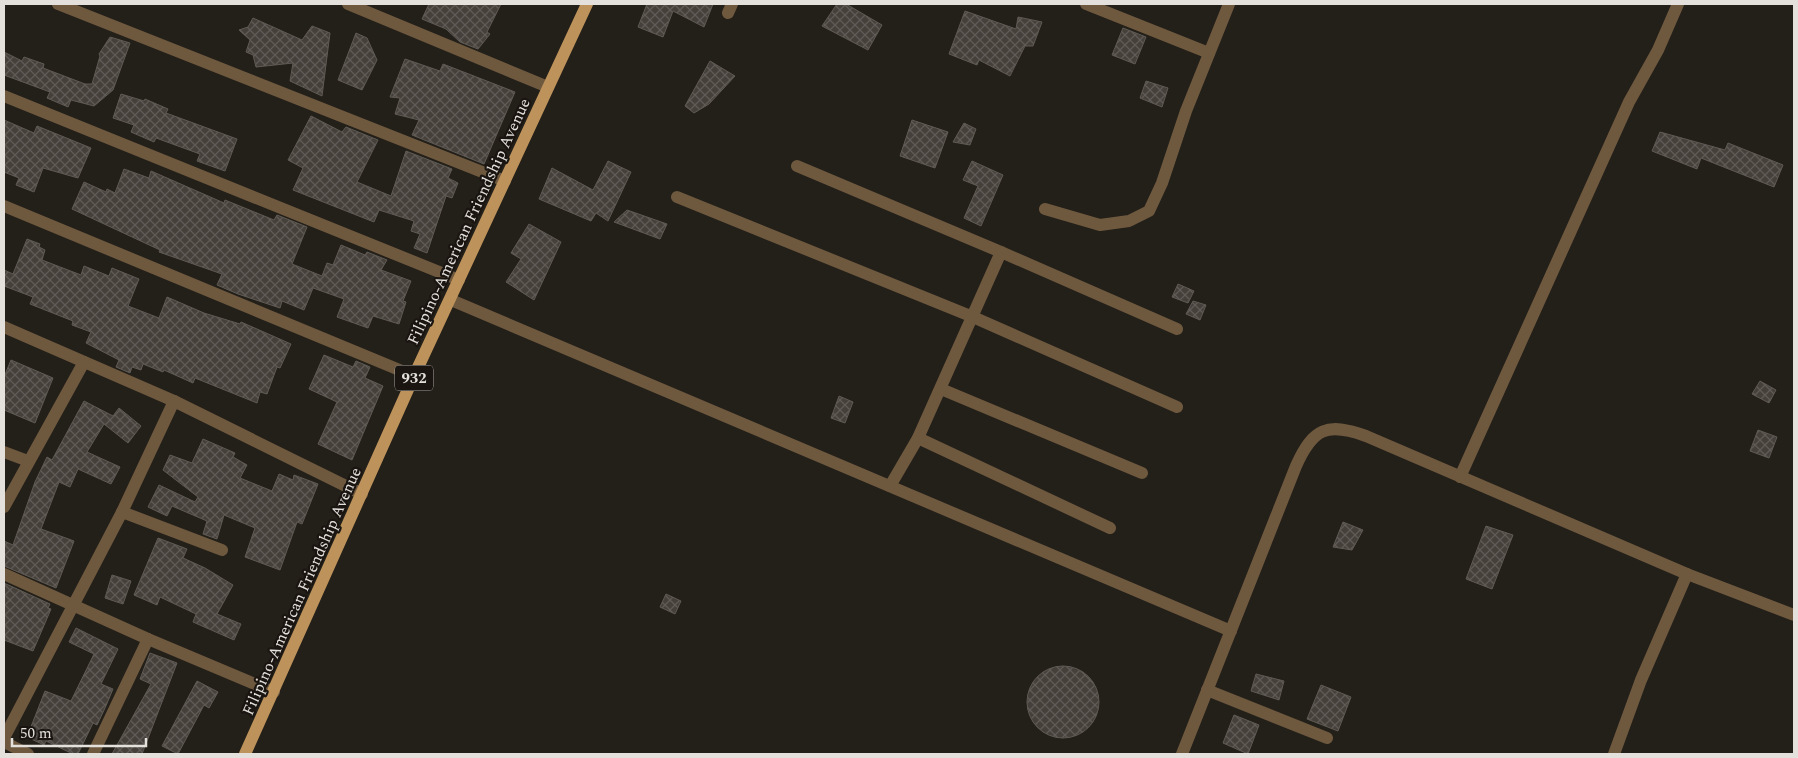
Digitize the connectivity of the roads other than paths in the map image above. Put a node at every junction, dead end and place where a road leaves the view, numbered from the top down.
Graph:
1 (58, 4) edge
2 (348, 4) edge
3 (587, 4) edge
4 (1086, 4) edge
5 (1230, 4) edge
6 (1678, 4) edge
7 (1208, 53) junction
8 (548, 87) junction
9 (4, 96) edge
10 (797, 166) dead end
11 (505, 181) junction
12 (677, 197) dead end
13 (4, 206) edge
14 (1045, 209) dead end
15 (1001, 252) junction
16 (460, 280) junction
17 (451, 300) junction
18 (973, 317) junction
19 (4, 327) edge
20 (1177, 330) dead end
21 (84, 362) junction
22 (414, 376) junction
23 (941, 389) junction
24 (174, 401) junction
25 (1177, 407) dead end
26 (918, 438) junction
27 (4, 452) edge
28 (28, 461) junction
29 (1142, 473) dead end
30 (1460, 476) junction
31 (890, 486) junction
32 (362, 494) junction
33 (4, 507) edge
34 (122, 512) junction
35 (1110, 528) dead end
36 (222, 550) dead end
37 (4, 574) edge
38 (1687, 574) junction
39 (74, 606) junction
40 (1794, 615) edge
41 (1231, 631) junction
42 (148, 639) junction
43 (1207, 690) junction
44 (274, 692) junction
45 (1327, 738) dead end
46 (4, 740) edge
47 (28, 754) edge
48 (93, 754) edge
49 (245, 754) edge
50 (1182, 754) edge
51 (1614, 754) edge

1 - 11 street
2 - 8 street
3 - 8 main road, Filipino-American Friendship Avenue / 932
4 - 7 street
5 - 7 street
6 - 30 street
7 - 14 street
8 - 11 main road, Filipino-American Friendship Avenue / 932
9 - 16 street
10 - 15 street
11 - 16 main road, Filipino-American Friendship Avenue / 932
12 - 18 street
13 - 22 street
15 - 18 street
15 - 20 street
16 - 17 main road, Filipino-American Friendship Avenue / 932
17 - 22 main road, Filipino-American Friendship Avenue / 932
17 - 31 street
18 - 23 street
18 - 25 street
19 - 21 street
21 - 24 street
21 - 28 street
22 - 32 main road, Filipino-American Friendship Avenue / 932
23 - 26 street
23 - 29 street
24 - 32 street
24 - 34 street
26 - 31 street
26 - 35 street
27 - 28 street
28 - 33 street
30 - 38 street
30 - 41 street
31 - 41 street
32 - 44 main road, Filipino-American Friendship Avenue / 932
34 - 36 street
34 - 39 street
37 - 39 street
38 - 40 street
38 - 51 street
39 - 42 street
39 - 46 street
41 - 43 street
42 - 44 street
42 - 48 street
43 - 45 street
43 - 50 street
44 - 49 main road, Filipino-American Friendship Avenue / 932
46 - 47 street

